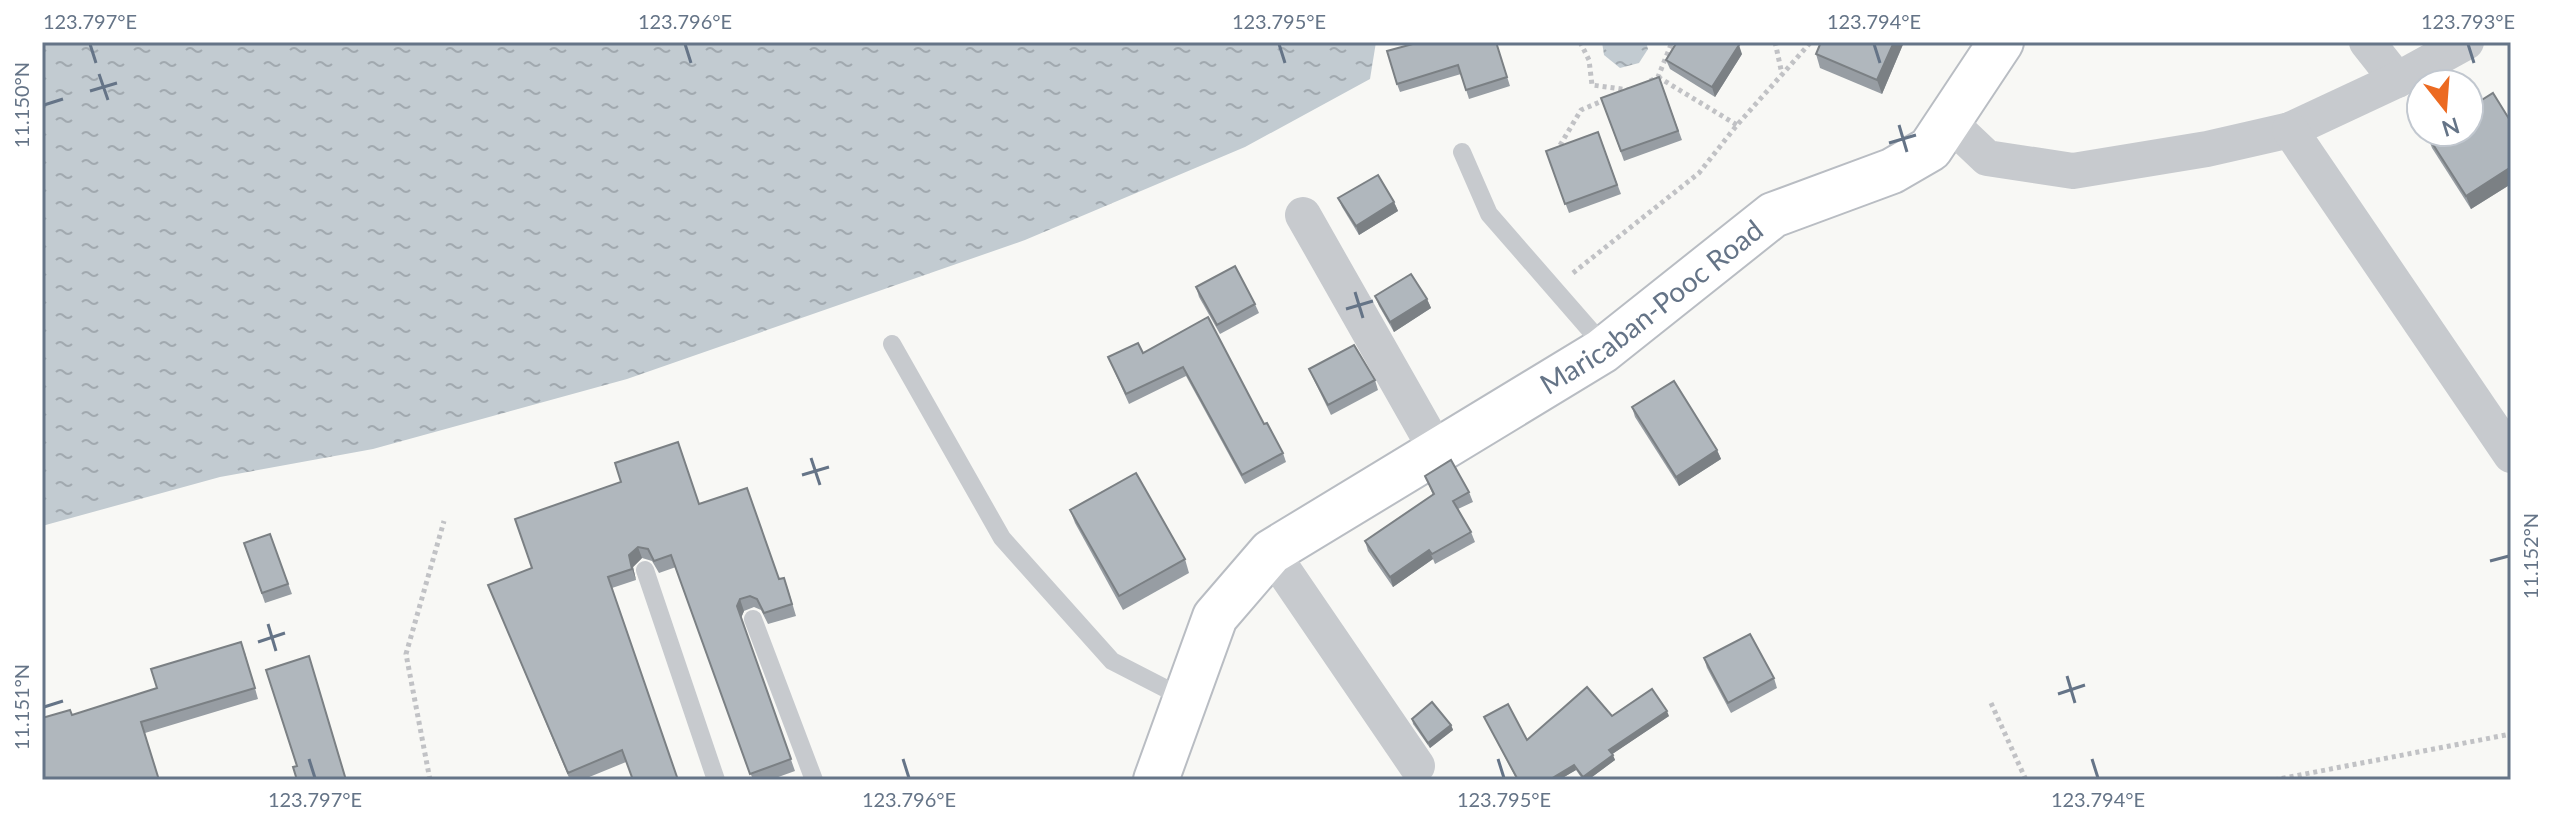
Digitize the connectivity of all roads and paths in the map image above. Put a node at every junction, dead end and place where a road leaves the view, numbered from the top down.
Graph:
1 (1580, 42) edge
2 (1672, 42) edge
3 (1775, 42) edge
4 (1811, 42) edge
5 (2001, 42) edge
6 (2367, 42) edge
7 (2466, 42) edge
8 (1782, 74) junction
9 (1658, 77) junction
10 (2397, 80) junction
11 (1644, 84) edge
12 (1949, 122) junction
13 (1737, 125) junction
14 (2290, 130) junction
15 (1462, 152) dead end
16 (1551, 160) edge
17 (1303, 215) dead end
18 (1554, 288) junction
19 (892, 344) dead end
20 (1602, 351) junction
21 (1437, 451) junction
22 (2511, 455) edge
23 (444, 521) dead end
24 (1271, 552) junction
25 (645, 570) edge
26 (753, 619) edge
27 (1184, 698) junction
28 (1991, 703) dead end
29 (2511, 734) edge
30 (1417, 766) dead end
31 (430, 780) edge
32 (716, 780) edge
33 (814, 780) edge
34 (1156, 780) edge
35 (2026, 780) edge
36 (2274, 780) edge

1 - 16 path
2 - 9 path
3 - 8 path
4 - 8 path
5 - 12 street, Maricaban-Pooc Road
6 - 10 street
7 - 10 street
8 - 13 path
9 - 11 path
9 - 13 path
10 - 14 street
12 - 14 street
12 - 20 street, Maricaban-Pooc Road
13 - 18 path
14 - 22 street
15 - 18 lane
17 - 21 street
18 - 20 lane
19 - 27 lane
20 - 21 street, Maricaban-Pooc Road
21 - 24 street, Maricaban-Pooc Road
23 - 31 path
24 - 27 street, Maricaban-Pooc Road
24 - 30 street
25 - 32 lane
26 - 33 lane
27 - 34 street, Maricaban-Pooc Road
28 - 35 path
29 - 36 path

